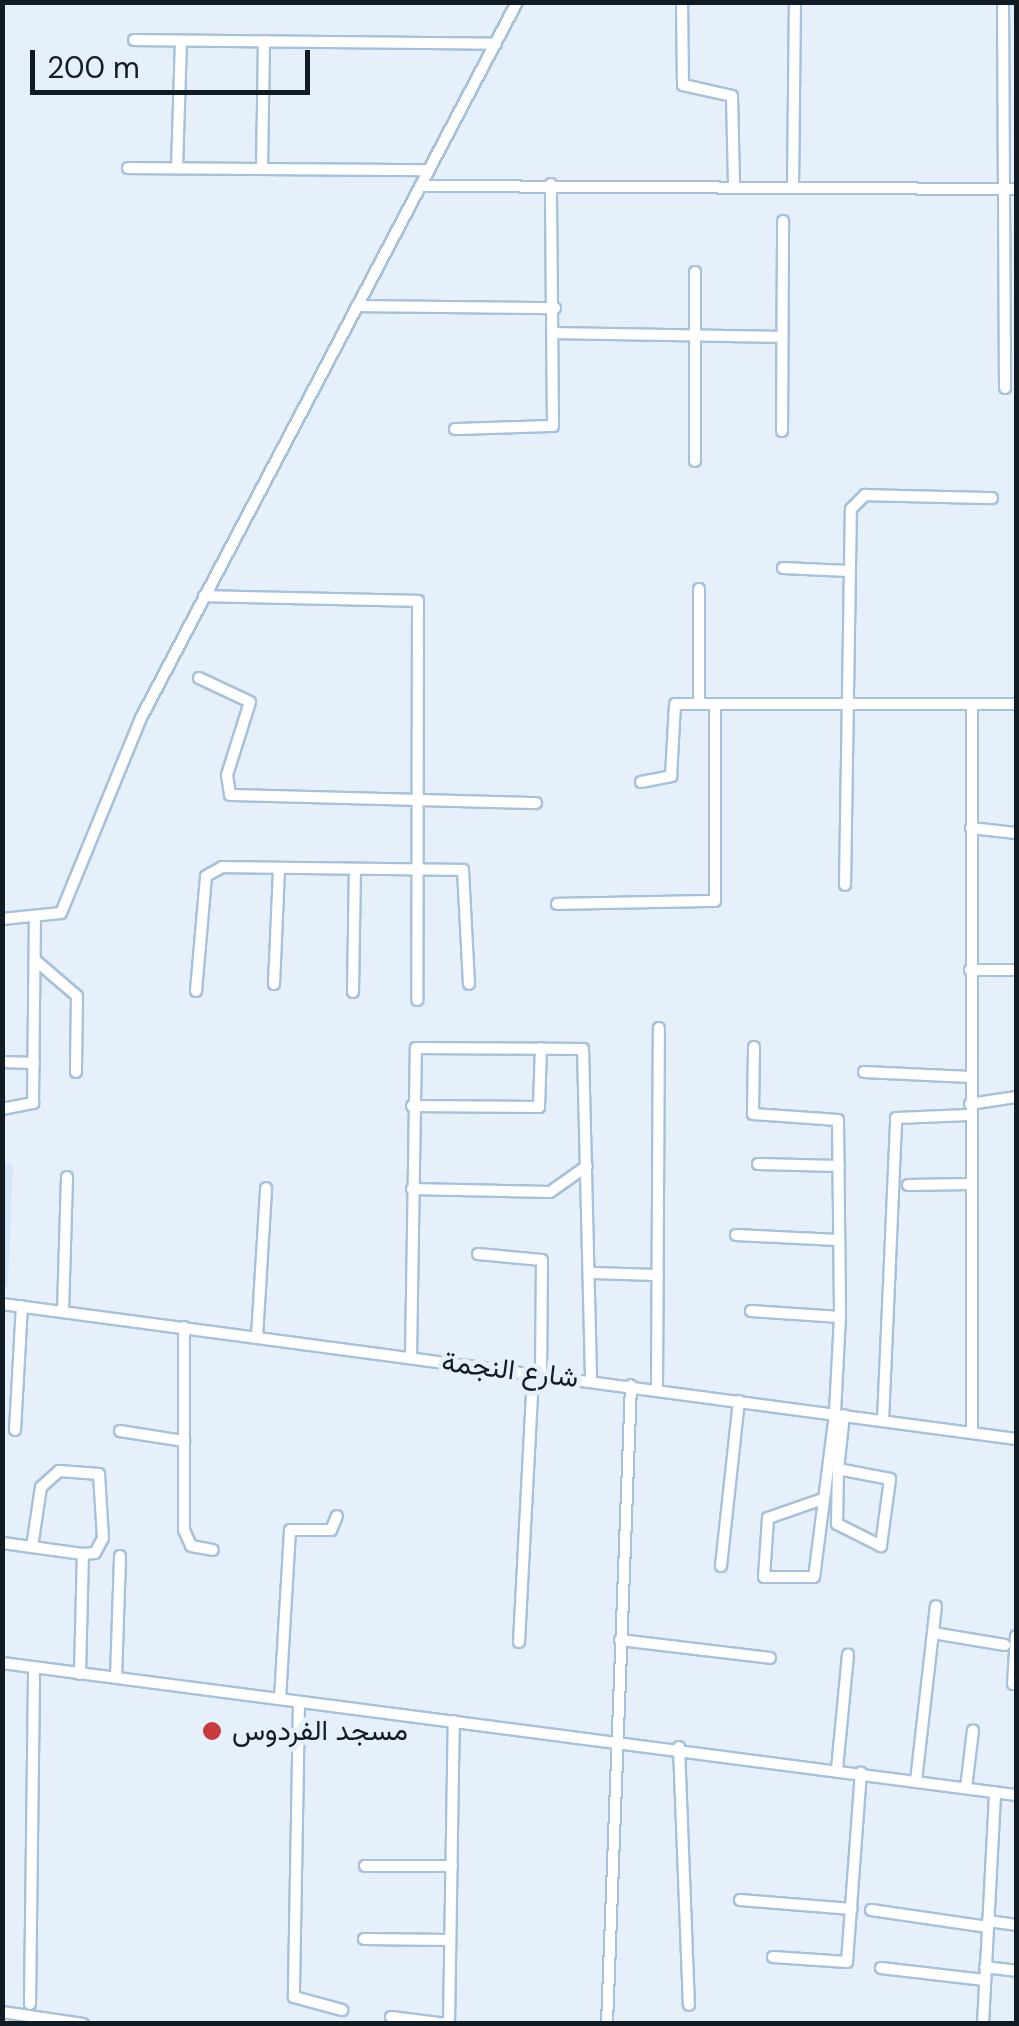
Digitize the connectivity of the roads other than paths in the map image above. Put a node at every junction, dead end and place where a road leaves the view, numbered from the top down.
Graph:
1 (517, 2) edge
2 (682, 2) edge
3 (795, 2) edge
4 (1003, 2) edge
5 (134, 40) dead end
6 (181, 40) junction
7 (264, 41) junction
8 (496, 44) junction
9 (128, 168) dead end
10 (177, 168) junction
11 (262, 169) junction
12 (428, 170) junction
13 (552, 184) junction
14 (420, 186) junction
15 (734, 186) junction
16 (793, 188) junction
17 (1002, 189) junction
18 (1016, 189) edge
19 (783, 221) dead end
20 (695, 272) dead end
21 (357, 306) junction
22 (555, 308) junction
23 (556, 333) junction
24 (696, 335) junction
25 (781, 337) junction
26 (1006, 388) dead end
27 (455, 429) dead end
28 (782, 431) dead end
29 (695, 461) dead end
30 (992, 498) dead end
31 (783, 568) dead end
32 (848, 571) junction
33 (699, 589) dead end
34 (204, 596) junction
35 (198, 678) dead end
36 (844, 702) junction
37 (699, 704) junction
38 (715, 704) junction
39 (972, 704) junction
40 (1016, 704) edge
41 (641, 782) dead end
42 (536, 803) dead end
43 (419, 804) junction
44 (971, 828) junction
45 (1016, 833) edge
46 (279, 869) junction
47 (355, 870) junction
48 (421, 870) junction
49 (845, 885) dead end
50 (557, 904) dead end
51 (2, 919) edge
52 (35, 919) junction
53 (34, 960) junction
54 (970, 970) junction
55 (1016, 970) edge
56 (274, 984) dead end
57 (469, 984) dead end
58 (196, 990) dead end
59 (353, 992) dead end
60 (416, 1000) dead end
61 (659, 1028) dead end
62 (754, 1047) dead end
63 (541, 1048) junction
64 (2, 1062) edge
65 (34, 1063) junction
66 (76, 1072) dead end
67 (864, 1072) dead end
68 (970, 1077) junction
69 (1016, 1097) edge
70 (412, 1106) junction
71 (2, 1109) edge
72 (970, 1109) junction
73 (758, 1164) dead end
74 (587, 1166) junction
75 (839, 1166) junction
76 (68, 1177) dead end
77 (970, 1184) junction
78 (908, 1185) dead end
79 (266, 1188) dead end
80 (412, 1188) junction
81 (736, 1235) dead end
82 (838, 1240) junction
83 (478, 1254) dead end
84 (591, 1274) junction
85 (658, 1275) junction
86 (2, 1304) edge
87 (22, 1306) junction
88 (751, 1311) dead end
89 (63, 1312) junction
90 (840, 1317) junction
91 (184, 1326) junction
92 (257, 1337) junction
93 (411, 1357) junction
94 (537, 1373) junction
95 (590, 1380) junction
96 (631, 1385) junction
97 (657, 1389) junction
98 (739, 1400) junction
99 (839, 1415) junction
100 (883, 1421) junction
101 (15, 1430) dead end
102 (120, 1431) dead end
103 (972, 1433) junction
104 (1016, 1439) edge
105 (184, 1441) junction
106 (838, 1469) junction
107 (823, 1499) junction
108 (337, 1516) dead end
109 (2, 1543) edge
110 (32, 1548) junction
111 (214, 1550) dead end
112 (83, 1554) junction
113 (120, 1556) dead end
114 (720, 1566) dead end
115 (936, 1606) dead end
116 (933, 1633) junction
117 (1016, 1636) edge
118 (620, 1640) junction
119 (519, 1642) dead end
120 (1005, 1645) dead end
121 (848, 1655) dead end
122 (770, 1658) dead end
123 (2, 1663) edge
124 (34, 1668) junction
125 (80, 1674) junction
126 (116, 1678) junction
127 (1013, 1684) dead end
128 (280, 1699) junction
129 (299, 1702) junction
130 (454, 1721) junction
131 (973, 1730) dead end
132 (617, 1740) junction
133 (680, 1747) junction
134 (837, 1769) junction
135 (860, 1772) junction
136 (916, 1781) junction
137 (966, 1788) junction
138 (995, 1792) junction
139 (1016, 1795) edge
140 (365, 1866) dead end
141 (452, 1866) junction
142 (740, 1900) dead end
143 (852, 1909) junction
144 (871, 1910) dead end
145 (988, 1924) junction
146 (1016, 1925) edge
147 (364, 1940) dead end
148 (450, 1940) junction
149 (773, 1957) dead end
150 (985, 1967) junction
151 (881, 1968) dead end
152 (1016, 1971) edge
153 (984, 1980) junction
154 (30, 2004) dead end
155 (689, 2004) dead end
156 (342, 2010) dead end
157 (2, 2012) edge
158 (391, 2017) dead end
159 (83, 2024) edge
160 (448, 2024) edge
161 (607, 2024) edge
162 (983, 2024) edge

1 - 8 street
2 - 15 street
3 - 16 street
4 - 17 street
5 - 6 street
6 - 7 street
6 - 10 street
7 - 8 street
7 - 11 street
8 - 12 street
9 - 10 street
10 - 11 street
11 - 12 street
12 - 14 street
13 - 14 street
13 - 15 street
13 - 22 street
14 - 21 street
15 - 16 street
16 - 17 street
17 - 18 street
17 - 26 street
19 - 25 street
20 - 24 street
21 - 22 street
21 - 34 street
22 - 23 street
23 - 24 street
23 - 27 street
24 - 25 street
24 - 29 street
25 - 28 street
30 - 32 street
31 - 32 street
32 - 36 street
33 - 37 street
34 - 43 street
34 - 52 street
35 - 43 street
36 - 38 street
36 - 39 street
36 - 49 street
37 - 38 street
37 - 41 street
38 - 50 street
39 - 40 street
39 - 44 street
42 - 43 street
43 - 48 street
44 - 45 street
44 - 54 street
46 - 47 street
46 - 56 street
46 - 58 street
47 - 48 street
47 - 59 street
48 - 57 street
48 - 60 street
51 - 52 street
52 - 53 street
53 - 65 street
53 - 66 street
54 - 55 street
54 - 68 street
61 - 85 street
62 - 75 street
63 - 70 street
63 - 70 street
63 - 74 street
64 - 65 street
65 - 71 street
67 - 68 street
68 - 72 street
69 - 72 street
70 - 80 street
72 - 77 street
72 - 100 street
73 - 75 street
74 - 80 street
74 - 84 street
75 - 82 street
76 - 89 street
77 - 78 street
77 - 103 street
79 - 92 street
80 - 93 street
81 - 82 street
82 - 90 street
83 - 94 street
84 - 85 street
84 - 95 street
85 - 97 street
86 - 87 street, شارع النجمة
87 - 89 street, شارع النجمة
87 - 101 street
88 - 90 street
89 - 91 street, شارع النجمة
90 - 99 street
91 - 92 street, شارع النجمة
91 - 105 street
92 - 93 street, شارع النجمة
93 - 94 street, شارع النجمة
94 - 95 street, شارع النجمة
94 - 119 street
95 - 96 street, شارع النجمة
96 - 97 street, شارع النجمة
96 - 118 street
97 - 98 street, شارع النجمة
98 - 99 street, شارع النجمة
98 - 114 street
99 - 100 street, شارع النجمة
99 - 106 street
99 - 107 street
100 - 103 street, شارع النجمة
102 - 105 street
103 - 104 street, شارع النجمة
105 - 111 street
106 - 106 street
107 - 107 street
108 - 128 street
109 - 110 street
110 - 112 street
110 - 112 street
112 - 125 street
113 - 126 street
115 - 116 street
116 - 120 street
116 - 136 street
117 - 127 street
118 - 122 street
118 - 132 street
121 - 134 street
123 - 124 street
124 - 125 street
124 - 154 street
125 - 126 street
126 - 128 street
128 - 129 street
129 - 130 street
129 - 156 street
130 - 132 street
130 - 141 street
131 - 137 street
132 - 133 street
132 - 161 street
133 - 134 street
133 - 155 street
134 - 135 street
135 - 136 street
135 - 143 street
136 - 137 street
137 - 138 street
138 - 139 street
138 - 145 street
140 - 141 street
141 - 148 street
142 - 143 street
143 - 149 street
144 - 145 street
145 - 146 street
145 - 150 street
147 - 148 street
148 - 160 street
150 - 152 street
150 - 153 street
151 - 153 street
153 - 162 street
157 - 159 street
158 - 160 street

